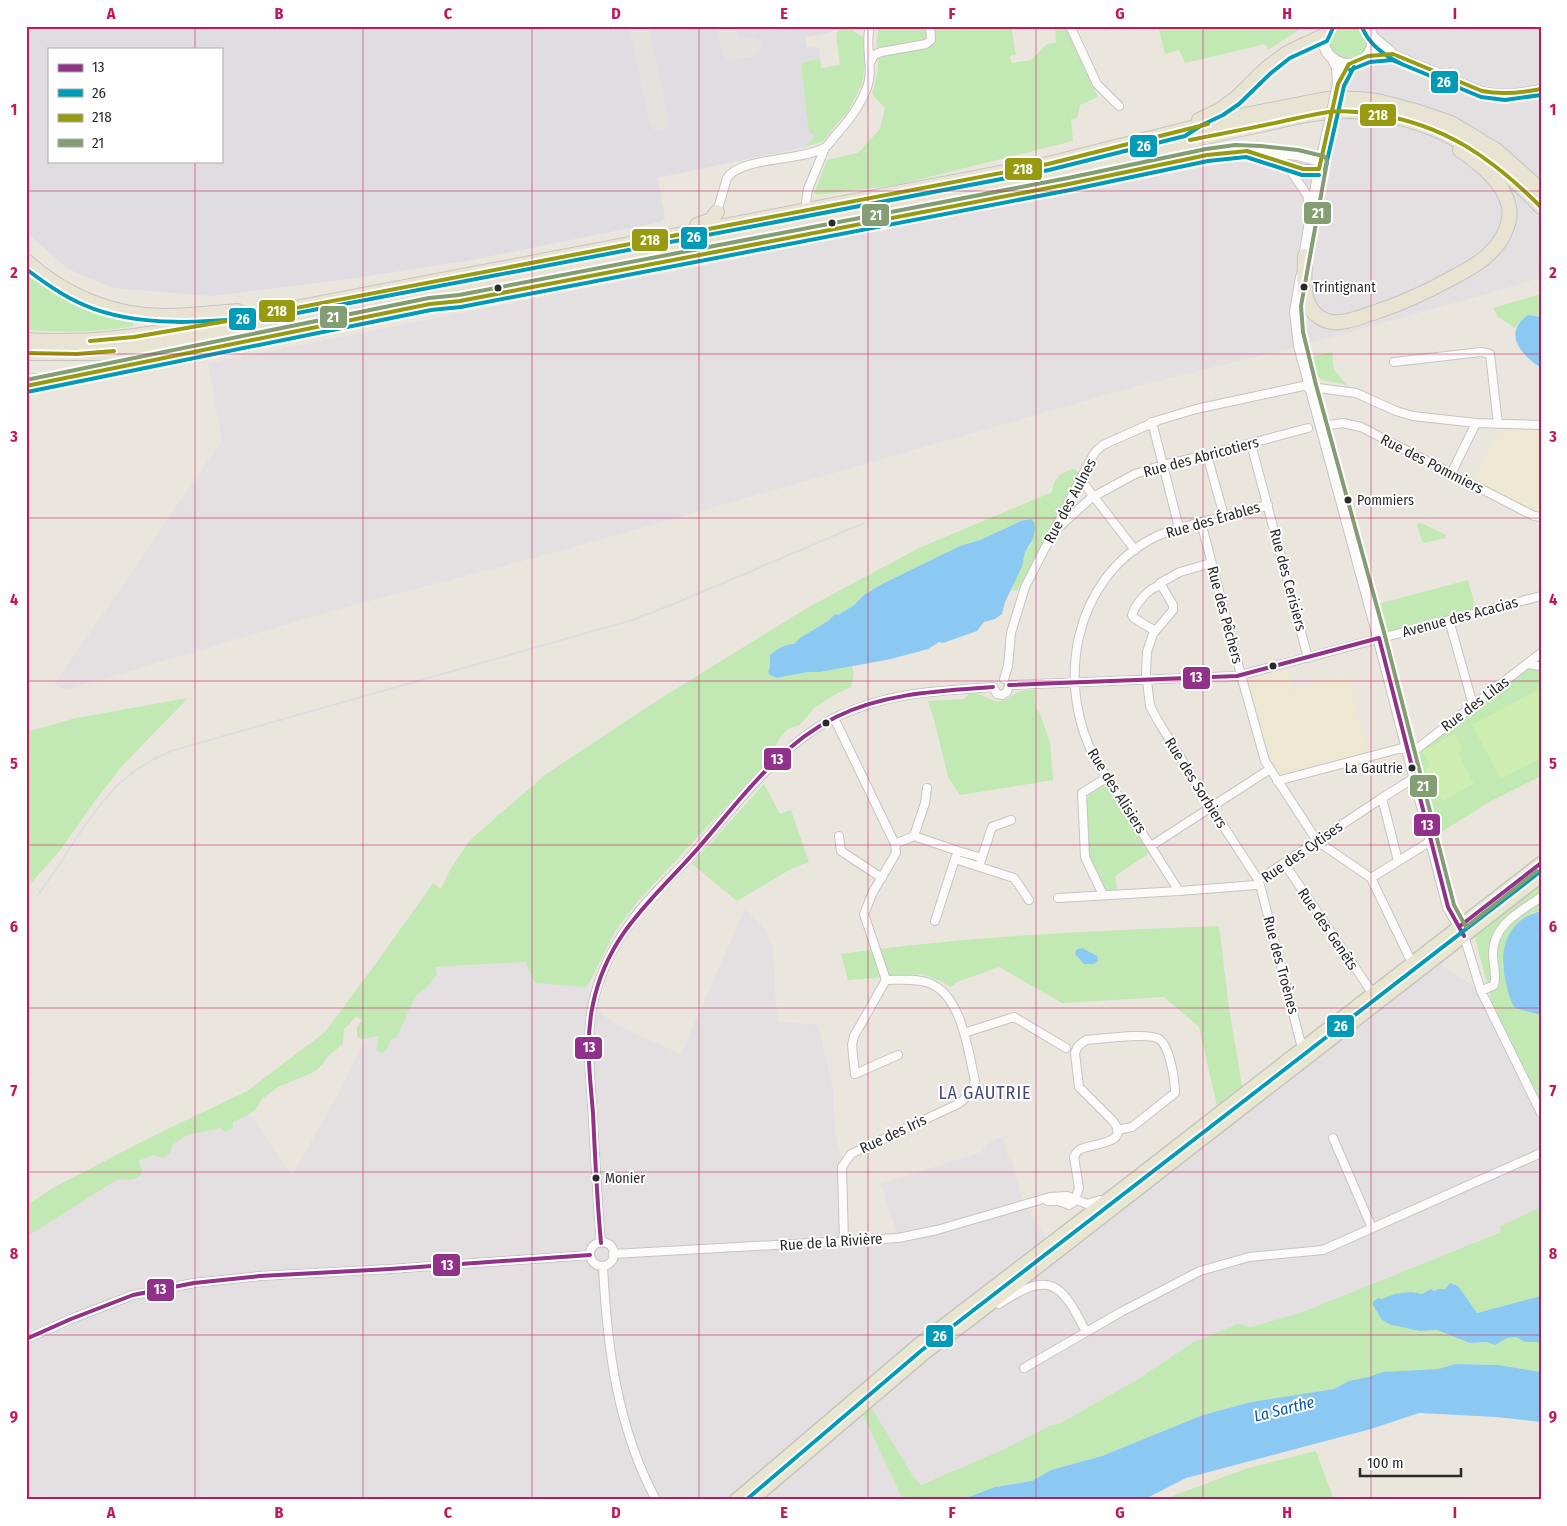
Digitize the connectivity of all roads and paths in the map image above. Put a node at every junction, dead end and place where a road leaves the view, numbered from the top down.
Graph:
1 (870, 26) edge
2 (930, 26) edge
3 (1070, 26) edge
4 (1370, 30) edge
5 (1325, 31) edge
6 (1393, 54) junction
7 (1365, 57) junction
8 (1333, 59) junction
9 (870, 63) junction
10 (1349, 64) junction
11 (1338, 84) junction
12 (1541, 89) edge
13 (1119, 106) dead end
14 (1368, 112) junction
15 (1182, 130) junction
16 (825, 148) junction
17 (1247, 152) junction
18 (1285, 163) junction
19 (1320, 165) junction
20 (1541, 190) edge
21 (895, 192) junction
22 (806, 202) joint
23 (1541, 207) edge
24 (717, 212) joint
25 (1311, 215) junction
26 (1305, 256) junction
27 (26, 261) edge
28 (495, 269) junction
29 (291, 308) junction
30 (26, 340) edge
31 (28, 357) edge
32 (1394, 362) dead end
33 (81, 374) junction
34 (26, 378) edge
35 (26, 386) edge
36 (1310, 387) junction
37 (1152, 422) junction
38 (1476, 423) junction
39 (1498, 424) junction
40 (1321, 426) junction
41 (1541, 426) edge
42 (1308, 428) dead end
43 (1251, 444) junction
44 (1207, 455) junction
45 (1163, 465) junction
46 (1451, 474) junction
47 (1081, 480) junction
48 (1094, 497) junction
49 (1268, 505) junction
50 (1224, 516) junction
51 (1541, 517) edge
52 (1201, 522) junction
53 (1179, 528) junction
54 (1053, 533) junction
55 (1135, 550) junction
56 (1212, 563) junction
57 (1160, 585) junction
58 (1541, 596) edge
59 (1449, 620) junction
60 (1155, 631) junction
61 (1379, 638) junction
62 (1541, 653) edge
63 (1308, 658) junction
64 (1528, 664) junction
65 (1541, 666) edge
66 (1241, 675) junction
67 (1147, 679) junction
68 (1006, 682) junction
69 (1076, 683) junction
70 (993, 687) junction
71 (1473, 705) junction
72 (834, 718) junction
73 (1408, 750) junction
74 (1270, 769) junction
75 (1108, 777) junction
76 (1414, 778) junction
77 (1277, 781) junction
78 (927, 788) dead end
79 (1382, 798) junction
80 (1211, 807) junction
81 (1011, 820) dead end
82 (839, 836) dead end
83 (914, 836) junction
84 (1317, 841) junction
85 (1431, 841) junction
86 (895, 844) junction
87 (1151, 846) junction
88 (956, 855) junction
89 (982, 858) junction
90 (1398, 861) junction
91 (1284, 863) junction
92 (1541, 863) edge
93 (980, 866) junction
94 (1541, 876) edge
95 (882, 878) junction
96 (1371, 878) junction
97 (1259, 881) junction
98 (1180, 891) junction
99 (1103, 895) junction
100 (1541, 896) edge
101 (1058, 898) dead end
102 (1028, 900) dead end
103 (935, 921) dead end
104 (1462, 931) junction
105 (1412, 963) junction
106 (886, 980) junction
107 (1481, 991) junction
108 (1373, 994) junction
109 (964, 1033) junction
110 (1066, 1048) dead end
111 (1302, 1048) junction
112 (898, 1055) dead end
113 (1541, 1113) edge
114 (1117, 1130) junction
115 (1333, 1138) dead end
116 (1541, 1153) edge
117 (1132, 1181) junction
118 (1075, 1199) junction
119 (1372, 1228) junction
120 (601, 1242) junction
121 (844, 1242) junction
122 (614, 1254) junction
123 (590, 1255) junction
124 (603, 1266) junction
125 (967, 1322) junction
126 (1086, 1332) junction
127 (26, 1339) edge
128 (1024, 1368) dead end
129 (656, 1500) edge
130 (736, 1500) edge
131 (752, 1500) edge

1 - 9 street
2 - 9 street
3 - 13 street
4 - 6 street
4 - 7 street
5 - 8 street
5 - 15 highway
6 - 7 street
6 - 12 street
7 - 10 street
8 - 10 street
8 - 11 street
9 - 16 street
10 - 11 street
11 - 19 street, bridge
14 - 23 highway
14 - 26 highway
14 - 31 highway
15 - 20 highway
15 - 21 highway
16 - 22 street
16 - 24 street
17 - 18 street
17 - 19 street
17 - 33 street
18 - 19 street
18 - 25 street
19 - 25 street
21 - 22 highway
21 - 28 highway
24 - 28 highway
25 - 26 street
26 - 36 street
27 - 29 highway
28 - 29 highway
29 - 30 highway
32 - 39 street
33 - 34 street
33 - 35 street
36 - 37 street, Rue des Aulnes
36 - 38 street, Rue des Aulnes
36 - 40 street
37 - 45 street
37 - 47 street, Rue des Aulnes
38 - 39 street, Rue des Aulnes
38 - 46 street
39 - 41 street, Rue des Aulnes
40 - 46 street, Rue des Pommiers
40 - 61 street
42 - 43 street, Rue des Abricotiers
43 - 44 street, Rue des Abricotiers
43 - 49 street, Rue des Cerisiers
44 - 45 street, Rue des Abricotiers
44 - 50 street
45 - 48 street, Rue des Abricotiers
45 - 53 street
46 - 51 street, Rue des Pommiers
47 - 48 street
47 - 54 street, Rue des Aulnes
48 - 54 street, Rue des Abricotiers
48 - 55 street
49 - 50 street, Rue des Érables
49 - 63 street, Rue des Cerisiers
50 - 52 street, Rue des Érables
52 - 53 street, Rue des Érables
52 - 56 street, Rue des Pêchers
53 - 55 street, Rue des Érables
54 - 68 street, Rue des Aulnes
55 - 69 street, Rue des Érables
56 - 57 street
56 - 66 street, Rue des Pêchers
57 - 60 street
57 - 60 street
58 - 59 street, Avenue des Acacias
59 - 61 street, Avenue des Acacias
59 - 71 street
60 - 67 street, Rue des Sorbiers
61 - 63 street, Avenue des Acacias
61 - 73 street
62 - 64 street, Rue des Lilas
63 - 66 street, Avenue des Acacias
64 - 65 street
64 - 71 street, Rue des Lilas
66 - 67 street, Avenue des Acacias
66 - 74 street, Rue des Pêchers
67 - 69 street, Avenue des Acacias
67 - 80 street, Rue des Sorbiers
68 - 69 street, Avenue des Acacias
68 - 70 street
68 - 70 street
69 - 75 street, Rue des Alisiers
70 - 72 street
71 - 73 street, Rue des Lilas
72 - 86 street
72 - 120 street
73 - 76 street
73 - 77 street
74 - 77 street, Rue des Pêchers
74 - 80 street
75 - 87 street, Rue des Alisiers
75 - 99 street
76 - 79 street, Rue des Cytises
76 - 85 street
77 - 84 street, Rue des Pêchers
78 - 83 street
79 - 84 street, Rue des Cytises
79 - 90 street
80 - 87 street
80 - 97 street, Rue des Sorbiers
81 - 89 street
82 - 95 street
83 - 86 street
83 - 88 street
84 - 91 street, Rue des Cytises
84 - 96 street
85 - 90 street
85 - 104 street
86 - 95 street
87 - 98 street, Rue des Alisiers
88 - 89 street
88 - 93 street
88 - 103 street
89 - 93 street
90 - 96 street
91 - 97 street, Rue des Cytises
91 - 108 street, Rue des Genêts
92 - 104 main road
93 - 102 street
94 - 104 main road
95 - 106 street
96 - 105 street
97 - 98 street, Rue des Cytises
97 - 111 street, Rue des Troènes
98 - 99 street, Rue des Cytises
99 - 101 street, Rue des Cytises
100 - 107 street
104 - 105 main road
104 - 107 street
104 - 125 main road
105 - 108 main road
106 - 109 street, Rue des Iris
106 - 112 street
107 - 113 street
108 - 111 main road
109 - 110 street
109 - 121 street, Rue des Iris
111 - 117 main road
114 - 114 street
114 - 118 street
115 - 119 street
116 - 119 street
117 - 118 street, Rue de la Rivière
117 - 130 main road
118 - 121 street, Rue de la Rivière
119 - 126 street
120 - 122 street
120 - 123 street
121 - 122 street, Rue de la Rivière
122 - 124 street
123 - 124 street
123 - 127 street
124 - 129 street
125 - 126 street
125 - 131 main road
126 - 128 street

